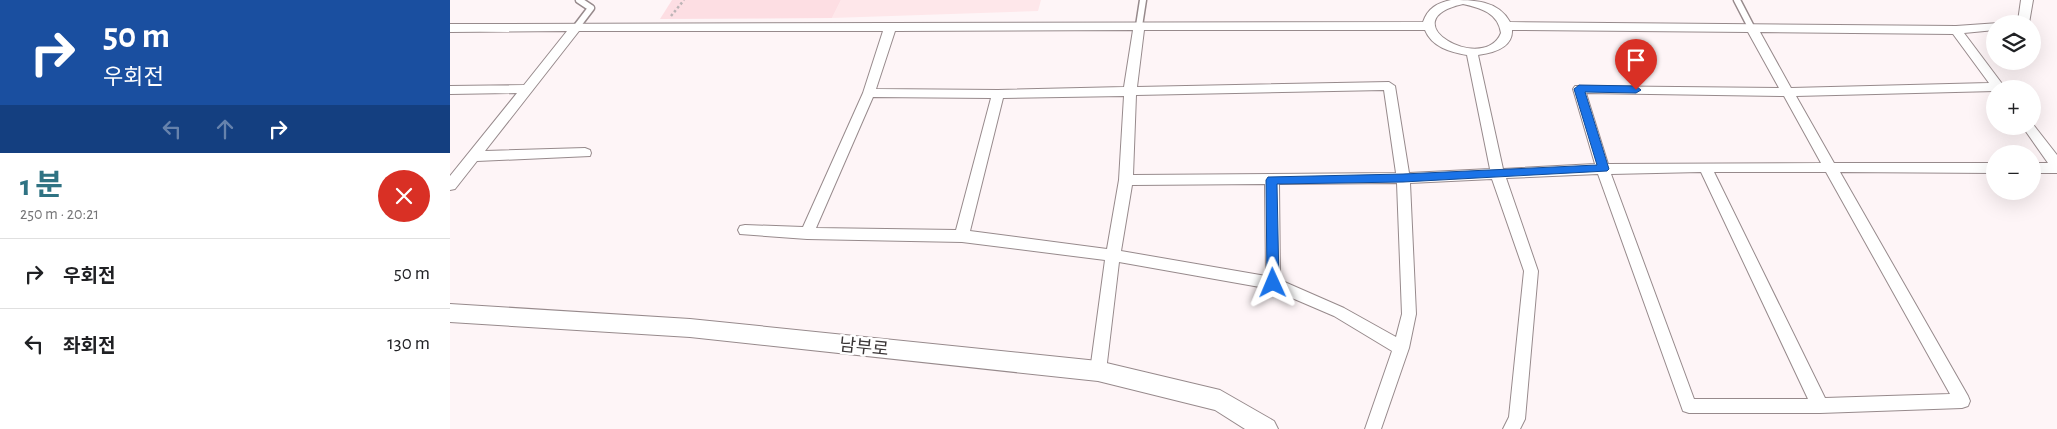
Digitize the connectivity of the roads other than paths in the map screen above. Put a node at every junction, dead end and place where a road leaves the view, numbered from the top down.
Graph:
1 (579, 0) edge
2 (1143, 0) edge
3 (1737, 0) edge
4 (2027, 0) edge
5 (1463, 1) edge
6 (2024, 15) edge
7 (1139, 26) junction
8 (1428, 26) junction
9 (1507, 26) junction
10 (890, 27) junction
11 (1752, 27) junction
12 (1986, 27) edge
13 (450, 28) edge
14 (575, 29) junction
15 (1956, 30) junction
16 (1472, 52) junction
17 (1993, 80) edge
18 (1986, 88) edge
19 (450, 90) edge
20 (527, 90) junction
21 (1130, 91) junction
22 (1790, 92) junction
23 (869, 93) junction
24 (998, 94) junction
25 (2034, 135) edge
26 (585, 153) dead end
27 (474, 156) junction
28 (1706, 167) junction
29 (2057, 167) edge
30 (1831, 168) junction
31 (1986, 168) edge
32 (2041, 168) edge
33 (1603, 169) junction
34 (1497, 173) junction
35 (1403, 178) junction
36 (1126, 180) junction
37 (1272, 180) junction
38 (450, 185) edge
39 (745, 230) dead end
40 (807, 233) junction
41 (962, 236) junction
42 (1113, 255) junction
43 (1273, 283) junction
44 (450, 313) edge
45 (1401, 348) junction
46 (1098, 371) junction
47 (1820, 406) junction
48 (1266, 429) edge
49 (1373, 429) edge
50 (1511, 429) edge

1 - 14 lane
2 - 7 lane
3 - 11 lane
4 - 6 street
5 - 8 street
5 - 9 street
7 - 8 street
7 - 10 street
7 - 21 street
8 - 16 street
9 - 11 street
9 - 16 street
10 - 14 street
10 - 23 street
11 - 15 street
11 - 22 street
12 - 15 street
13 - 14 street
14 - 20 street
15 - 17 street
16 - 34 street
18 - 22 street
19 - 20 street
20 - 27 street
21 - 24 street
21 - 35 street
21 - 36 street
22 - 30 street
22 - 33 street
23 - 24 street
23 - 40 street
24 - 41 street
25 - 29 street
26 - 27 street
27 - 38 street
28 - 30 street
28 - 33 street
28 - 47 street
29 - 32 street
30 - 31 street
30 - 47 street
33 - 34 street
33 - 47 street
34 - 35 street
34 - 50 street
35 - 37 street
35 - 45 street
36 - 37 street
36 - 42 street
37 - 43 street
39 - 40 street
40 - 41 street
41 - 42 street
42 - 43 street
42 - 46 street
43 - 45 street
44 - 46 main road, 남부로
45 - 49 street
46 - 48 main road, 남부로

